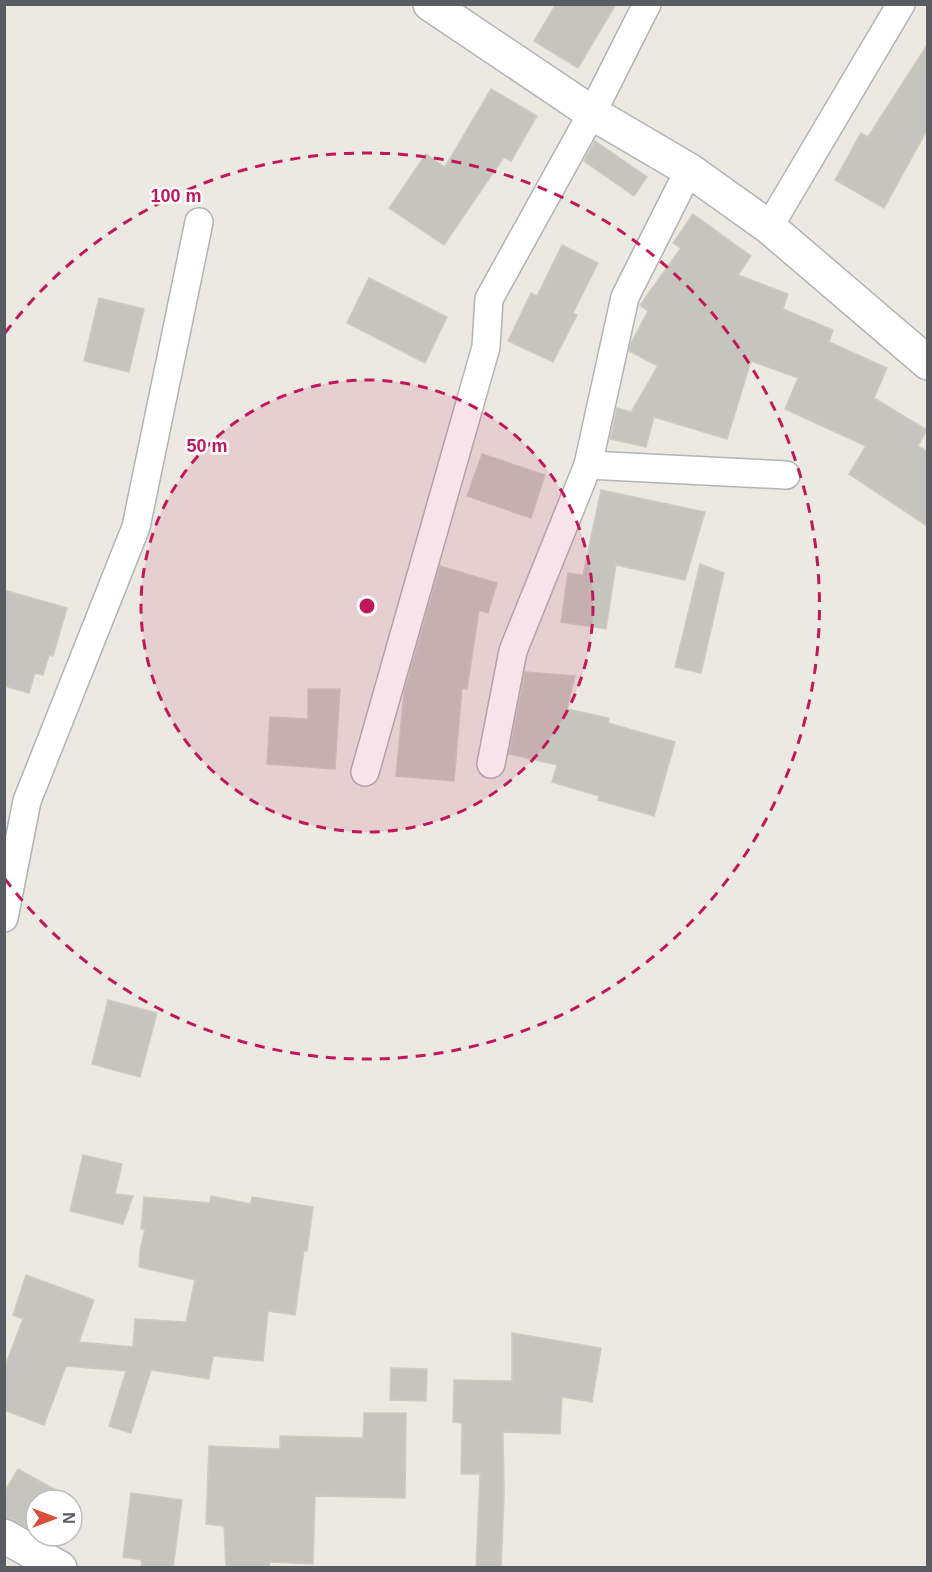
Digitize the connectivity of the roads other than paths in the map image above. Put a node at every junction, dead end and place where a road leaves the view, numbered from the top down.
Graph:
1 (430, 4) edge
2 (647, 4) edge
3 (901, 4) edge
4 (592, 113) junction
5 (689, 170) junction
6 (199, 222) dead end
7 (769, 226) junction
8 (927, 363) edge
9 (588, 465) junction
10 (786, 475) dead end
11 (491, 764) dead end
12 (365, 772) dead end
13 (4, 918) edge
14 (4, 1536) edge
15 (60, 1568) edge

1 - 4 street
2 - 4 street
3 - 7 street
4 - 5 street
4 - 12 street
5 - 7 street
5 - 9 street
6 - 13 street
7 - 8 street
9 - 10 street
9 - 11 street
14 - 15 street

